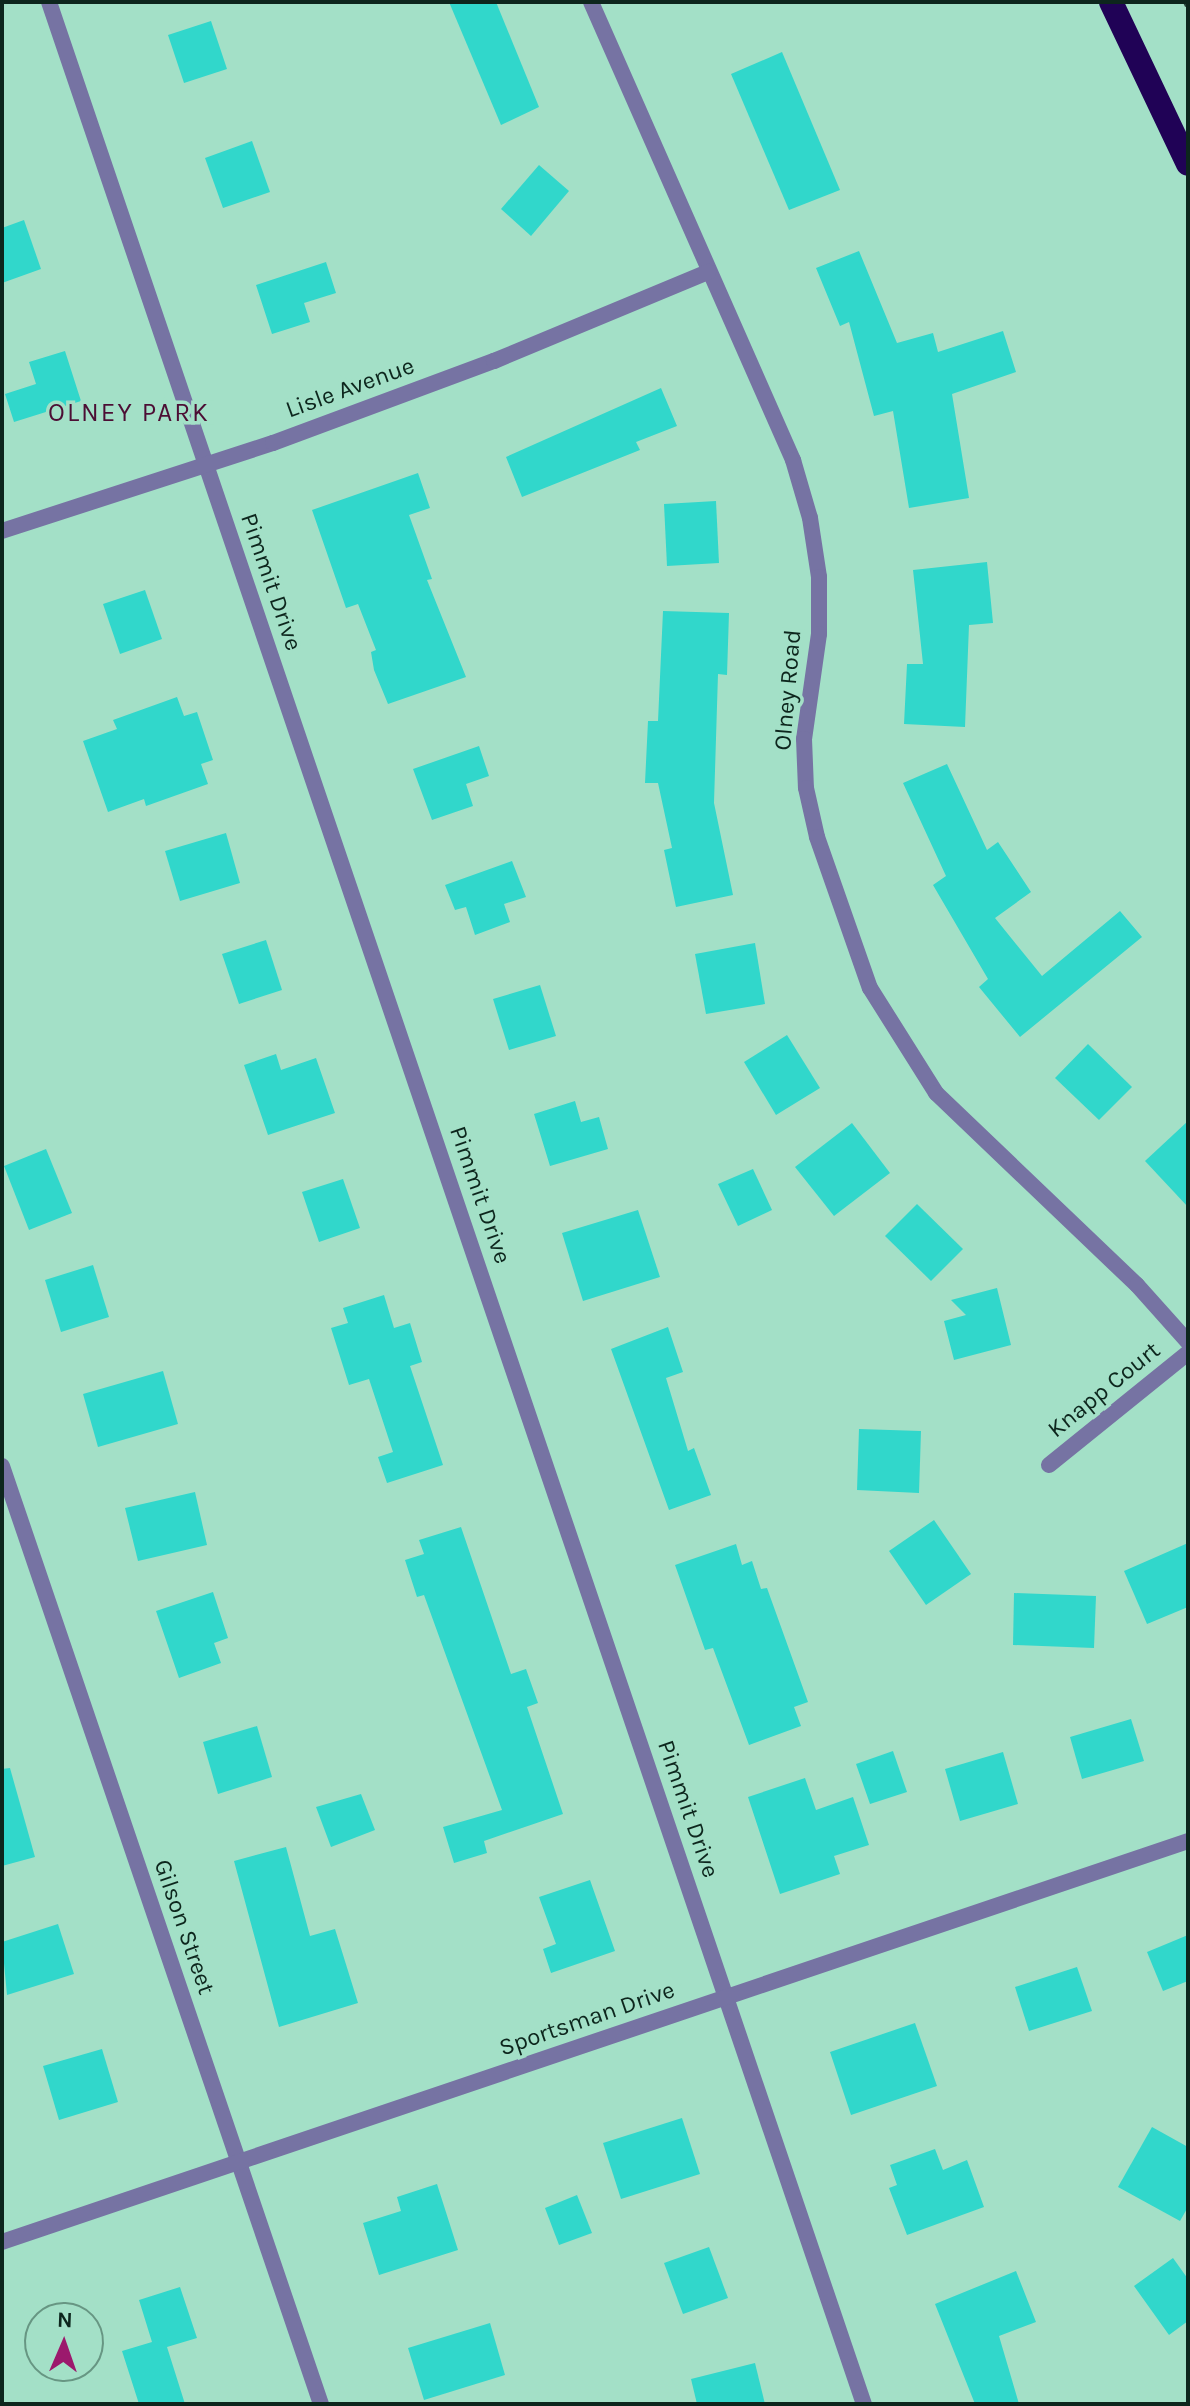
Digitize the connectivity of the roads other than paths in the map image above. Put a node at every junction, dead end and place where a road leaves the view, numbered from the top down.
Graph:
1 (49, 2) edge
2 (591, 2) edge
3 (1111, 2) edge
4 (1188, 164) edge
5 (708, 272) junction
6 (206, 464) junction
7 (2, 531) edge
8 (1188, 1342) edge
9 (1188, 1353) edge
10 (1049, 1465) dead end
11 (2, 1466) edge
12 (1188, 1841) edge
13 (725, 1998) junction
14 (239, 2163) junction
15 (2, 2242) edge
16 (321, 2404) edge
17 (864, 2404) edge

1 - 6 street, Pimmit Drive
2 - 5 street, Olney Road
3 - 4 highway
5 - 6 street, Lisle Avenue
5 - 8 street, Olney Road
6 - 7 street, Lisle Avenue
6 - 13 street, Pimmit Drive
9 - 10 street, Knapp Court
11 - 14 street, Gilson Street
12 - 13 street, Sportsman Drive
13 - 14 street, Sportsman Drive
13 - 17 street, Pimmit Drive
14 - 15 street, Sportsman Drive
14 - 16 street, Gilson Street

